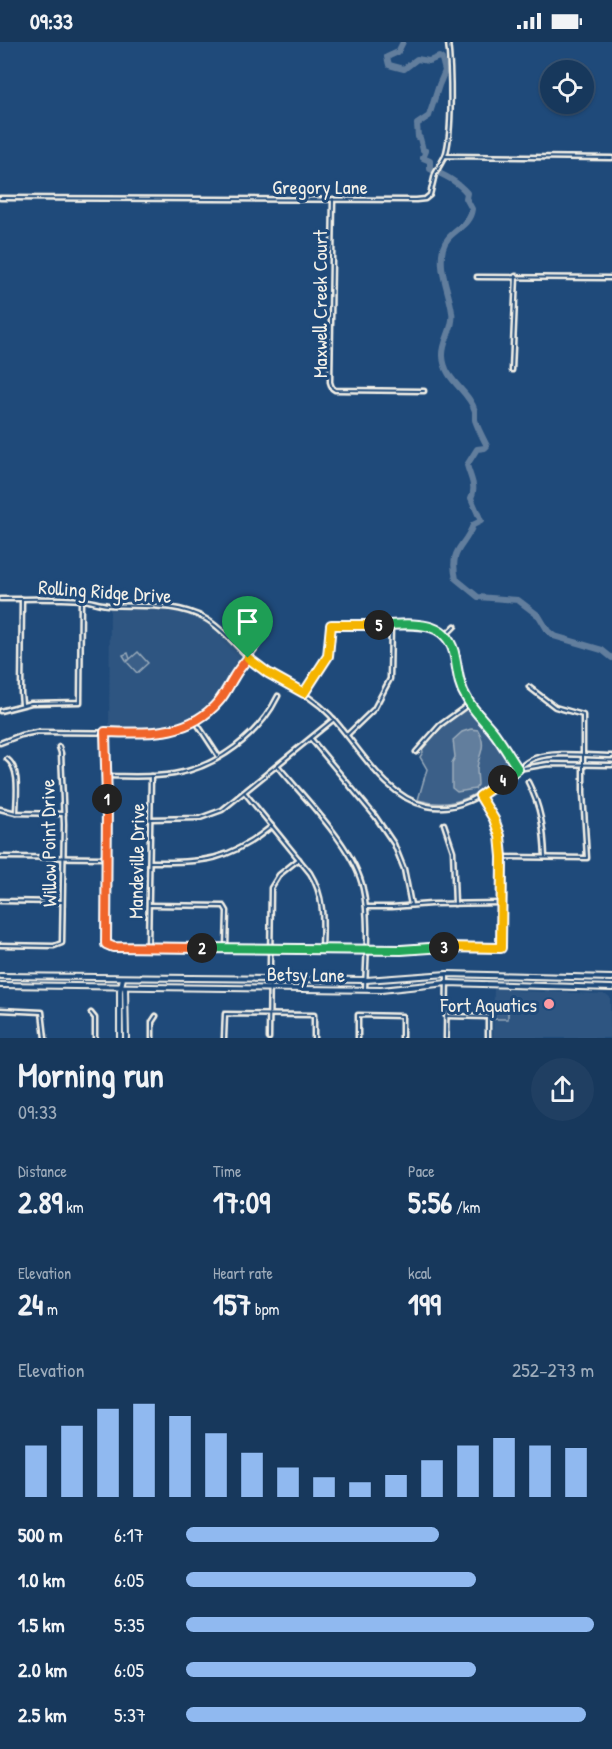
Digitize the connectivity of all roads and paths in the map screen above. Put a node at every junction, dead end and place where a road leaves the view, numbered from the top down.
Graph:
1 (448, 42) edge
2 (444, 156) junction
3 (612, 158) edge
4 (0, 198) edge
5 (333, 199) junction
6 (516, 276) junction
7 (477, 277) dead end
8 (612, 278) edge
9 (512, 370) dead end
10 (424, 391) dead end
11 (0, 599) edge
12 (22, 599) junction
13 (81, 600) junction
14 (391, 625) junction
15 (455, 626) dead end
16 (266, 627) dead end
17 (445, 636) junction
18 (248, 658) junction
19 (529, 687) dead end
20 (304, 693) junction
21 (278, 696) dead end
22 (22, 704) junction
23 (469, 704) junction
24 (0, 711) edge
25 (334, 719) junction
26 (196, 721) junction
27 (105, 732) junction
28 (347, 735) junction
29 (311, 738) junction
30 (0, 743) edge
31 (59, 747) dead end
32 (416, 752) dead end
33 (583, 756) junction
34 (612, 756) edge
35 (219, 757) junction
36 (7, 759) dead end
37 (583, 764) junction
38 (612, 765) edge
39 (278, 766) junction
40 (518, 769) junction
41 (105, 776) junction
42 (151, 776) junction
43 (528, 783) dead end
44 (244, 793) junction
45 (480, 796) junction
46 (0, 809) edge
47 (16, 813) junction
48 (64, 814) junction
49 (150, 819) junction
50 (444, 824) dead end
51 (272, 826) junction
52 (0, 857) edge
53 (502, 857) junction
54 (545, 857) junction
55 (63, 858) junction
56 (106, 858) junction
57 (299, 859) junction
58 (150, 862) junction
59 (0, 902) edge
60 (62, 902) junction
61 (502, 903) junction
62 (149, 904) junction
63 (455, 904) junction
64 (411, 905) junction
65 (365, 907) junction
66 (0, 945) edge
67 (148, 947) junction
68 (226, 948) junction
69 (269, 949) junction
70 (322, 950) junction
71 (366, 950) junction
72 (447, 974) junction
73 (0, 976) edge
74 (508, 976) junction
75 (123, 978) junction
76 (564, 978) junction
77 (612, 978) edge
78 (188, 979) junction
79 (269, 979) junction
80 (366, 980) junction
81 (447, 983) junction
82 (0, 985) edge
83 (508, 985) junction
84 (123, 987) junction
85 (564, 987) junction
86 (188, 988) junction
87 (269, 988) junction
88 (612, 988) edge
89 (365, 990) junction
90 (0, 1010) edge
91 (91, 1013) dead end
92 (156, 1016) dead end
93 (269, 1016) junction
94 (446, 1016) junction
95 (45, 1038) edge
96 (95, 1038) edge
97 (120, 1038) edge
98 (126, 1038) edge
99 (152, 1038) edge
100 (224, 1038) edge
101 (269, 1038) edge
102 (314, 1038) edge
103 (358, 1038) edge
104 (402, 1038) edge
105 (446, 1038) edge
106 (488, 1038) edge

1 - 2 street, Gregory Lane
2 - 3 street
2 - 5 street, Gregory Lane
4 - 5 street, Gregory Lane
5 - 10 street, Maxwell Creek Court
6 - 7 street
6 - 8 street
6 - 9 street
11 - 12 street, Rolling Ridge Drive
12 - 13 street, Rolling Ridge Drive
12 - 22 street
13 - 18 street, Rolling Ridge Drive
13 - 22 street
14 - 17 street
14 - 20 street
14 - 28 street
15 - 17 street
16 - 18 street
17 - 23 street
18 - 20 street, Rolling Ridge Drive
18 - 26 street
19 - 33 street
20 - 25 street, Rolling Ridge Drive
21 - 35 street
22 - 24 street
23 - 32 street
23 - 40 street
25 - 28 street, Rolling Ridge Drive
25 - 29 street
26 - 27 street
26 - 35 street
27 - 30 street
27 - 41 street
28 - 45 street, Rolling Ridge Drive
29 - 39 street
29 - 64 street
31 - 48 street, Willow Point Drive
33 - 34 street, Rolling Ridge Drive
33 - 37 street
33 - 40 street, Rolling Ridge Drive
35 - 42 street
36 - 47 street
37 - 38 street, Rolling Ridge Drive
37 - 40 street, Rolling Ridge Drive
37 - 54 street
39 - 44 street
39 - 65 street
40 - 45 street, Rolling Ridge Drive
41 - 42 street
41 - 56 street
42 - 49 street, Mandeville Drive
43 - 54 street
44 - 49 street
44 - 51 street
45 - 53 street
46 - 47 street
47 - 48 street
48 - 55 street, Willow Point Drive
49 - 58 street, Mandeville Drive
50 - 63 street
51 - 57 street
51 - 58 street
52 - 55 street
53 - 54 street
53 - 61 street
55 - 56 street
55 - 60 street, Willow Point Drive
56 - 67 street
57 - 69 street
57 - 70 street
58 - 62 street, Mandeville Drive
59 - 60 street
60 - 66 street, Willow Point Drive
61 - 63 street
61 - 71 street
62 - 67 street, Mandeville Drive
62 - 68 street
63 - 64 street
64 - 65 street
65 - 71 street
67 - 68 street
68 - 69 street
69 - 70 street
69 - 79 street
70 - 71 street
71 - 80 street
72 - 74 main road, Betsy Lane
72 - 80 main road, Betsy Lane
72 - 81 street
73 - 75 main road, Betsy Lane
74 - 76 main road, Betsy Lane
74 - 83 main road
75 - 78 main road, Betsy Lane
75 - 84 main road
76 - 77 main road, Betsy Lane
76 - 85 main road
78 - 79 main road, Betsy Lane
78 - 86 main road
79 - 80 main road, Betsy Lane
79 - 87 street
80 - 89 street
81 - 83 main road, Betsy Lane
81 - 89 main road, Betsy Lane
81 - 94 street
82 - 84 main road, Betsy Lane
83 - 85 main road, Betsy Lane
84 - 86 main road, Betsy Lane
84 - 97 main road
84 - 98 main road
85 - 88 main road, Betsy Lane
86 - 87 main road, Betsy Lane
87 - 89 main road, Betsy Lane
87 - 93 street
90 - 95 street
91 - 96 street
92 - 99 street
93 - 100 street
93 - 101 street
93 - 102 street
94 - 105 street
94 - 106 street
103 - 104 street

